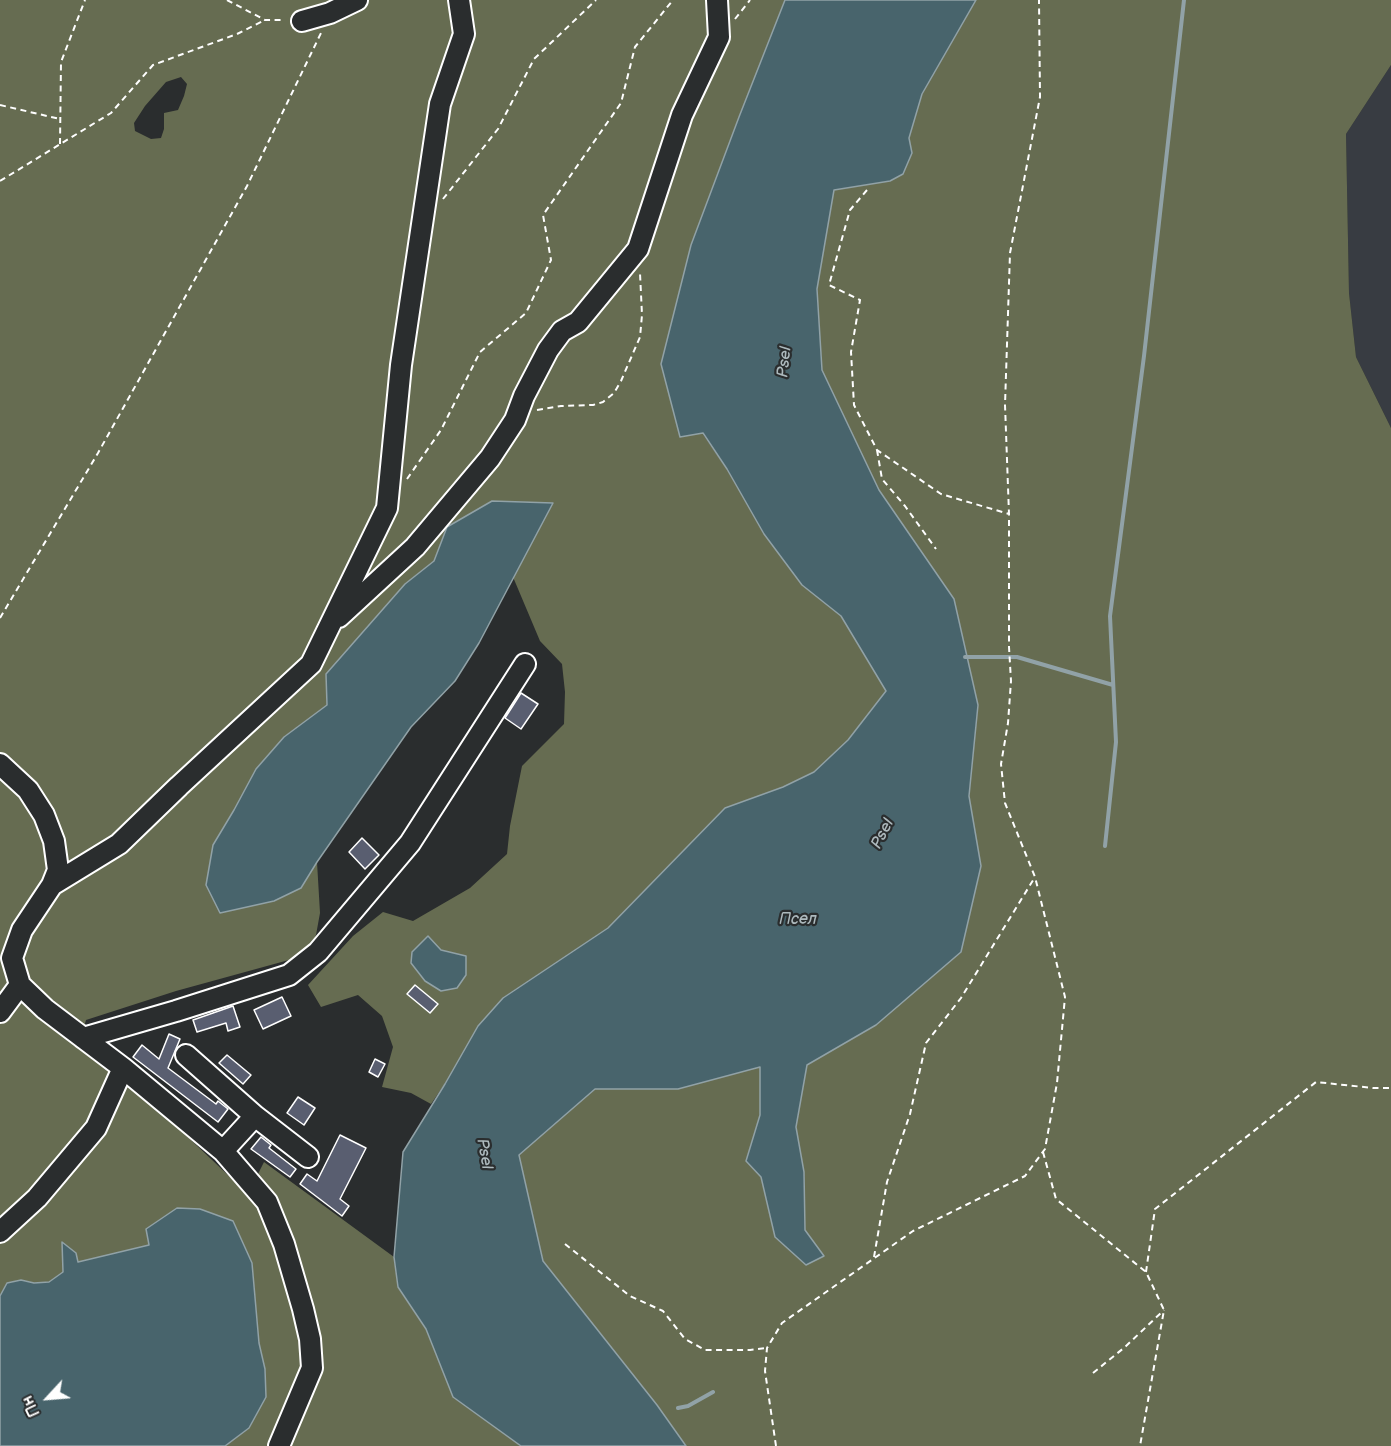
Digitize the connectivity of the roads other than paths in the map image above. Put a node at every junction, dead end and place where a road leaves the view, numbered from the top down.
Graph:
1 (357, 0) edge
2 (459, 0) edge
3 (717, 0) edge
4 (302, 21) road end
5 (330, 625) junction
6 (525, 664) dead end
7 (0, 764) edge
8 (52, 885) junction
9 (20, 985) junction
10 (0, 1012) edge
11 (84, 1038) junction
12 (186, 1055) dead end
13 (123, 1068) junction
14 (255, 1116) junction
15 (223, 1151) junction
16 (308, 1157) dead end
17 (0, 1232) edge
18 (279, 1446) edge

1 - 4 street
2 - 5 street
3 - 5 street
5 - 8 street
6 - 11 street
7 - 8 street
8 - 9 street
9 - 10 street
9 - 11 street
11 - 13 street
12 - 14 street
13 - 15 street
13 - 17 street
14 - 15 street
14 - 16 street
15 - 18 street

